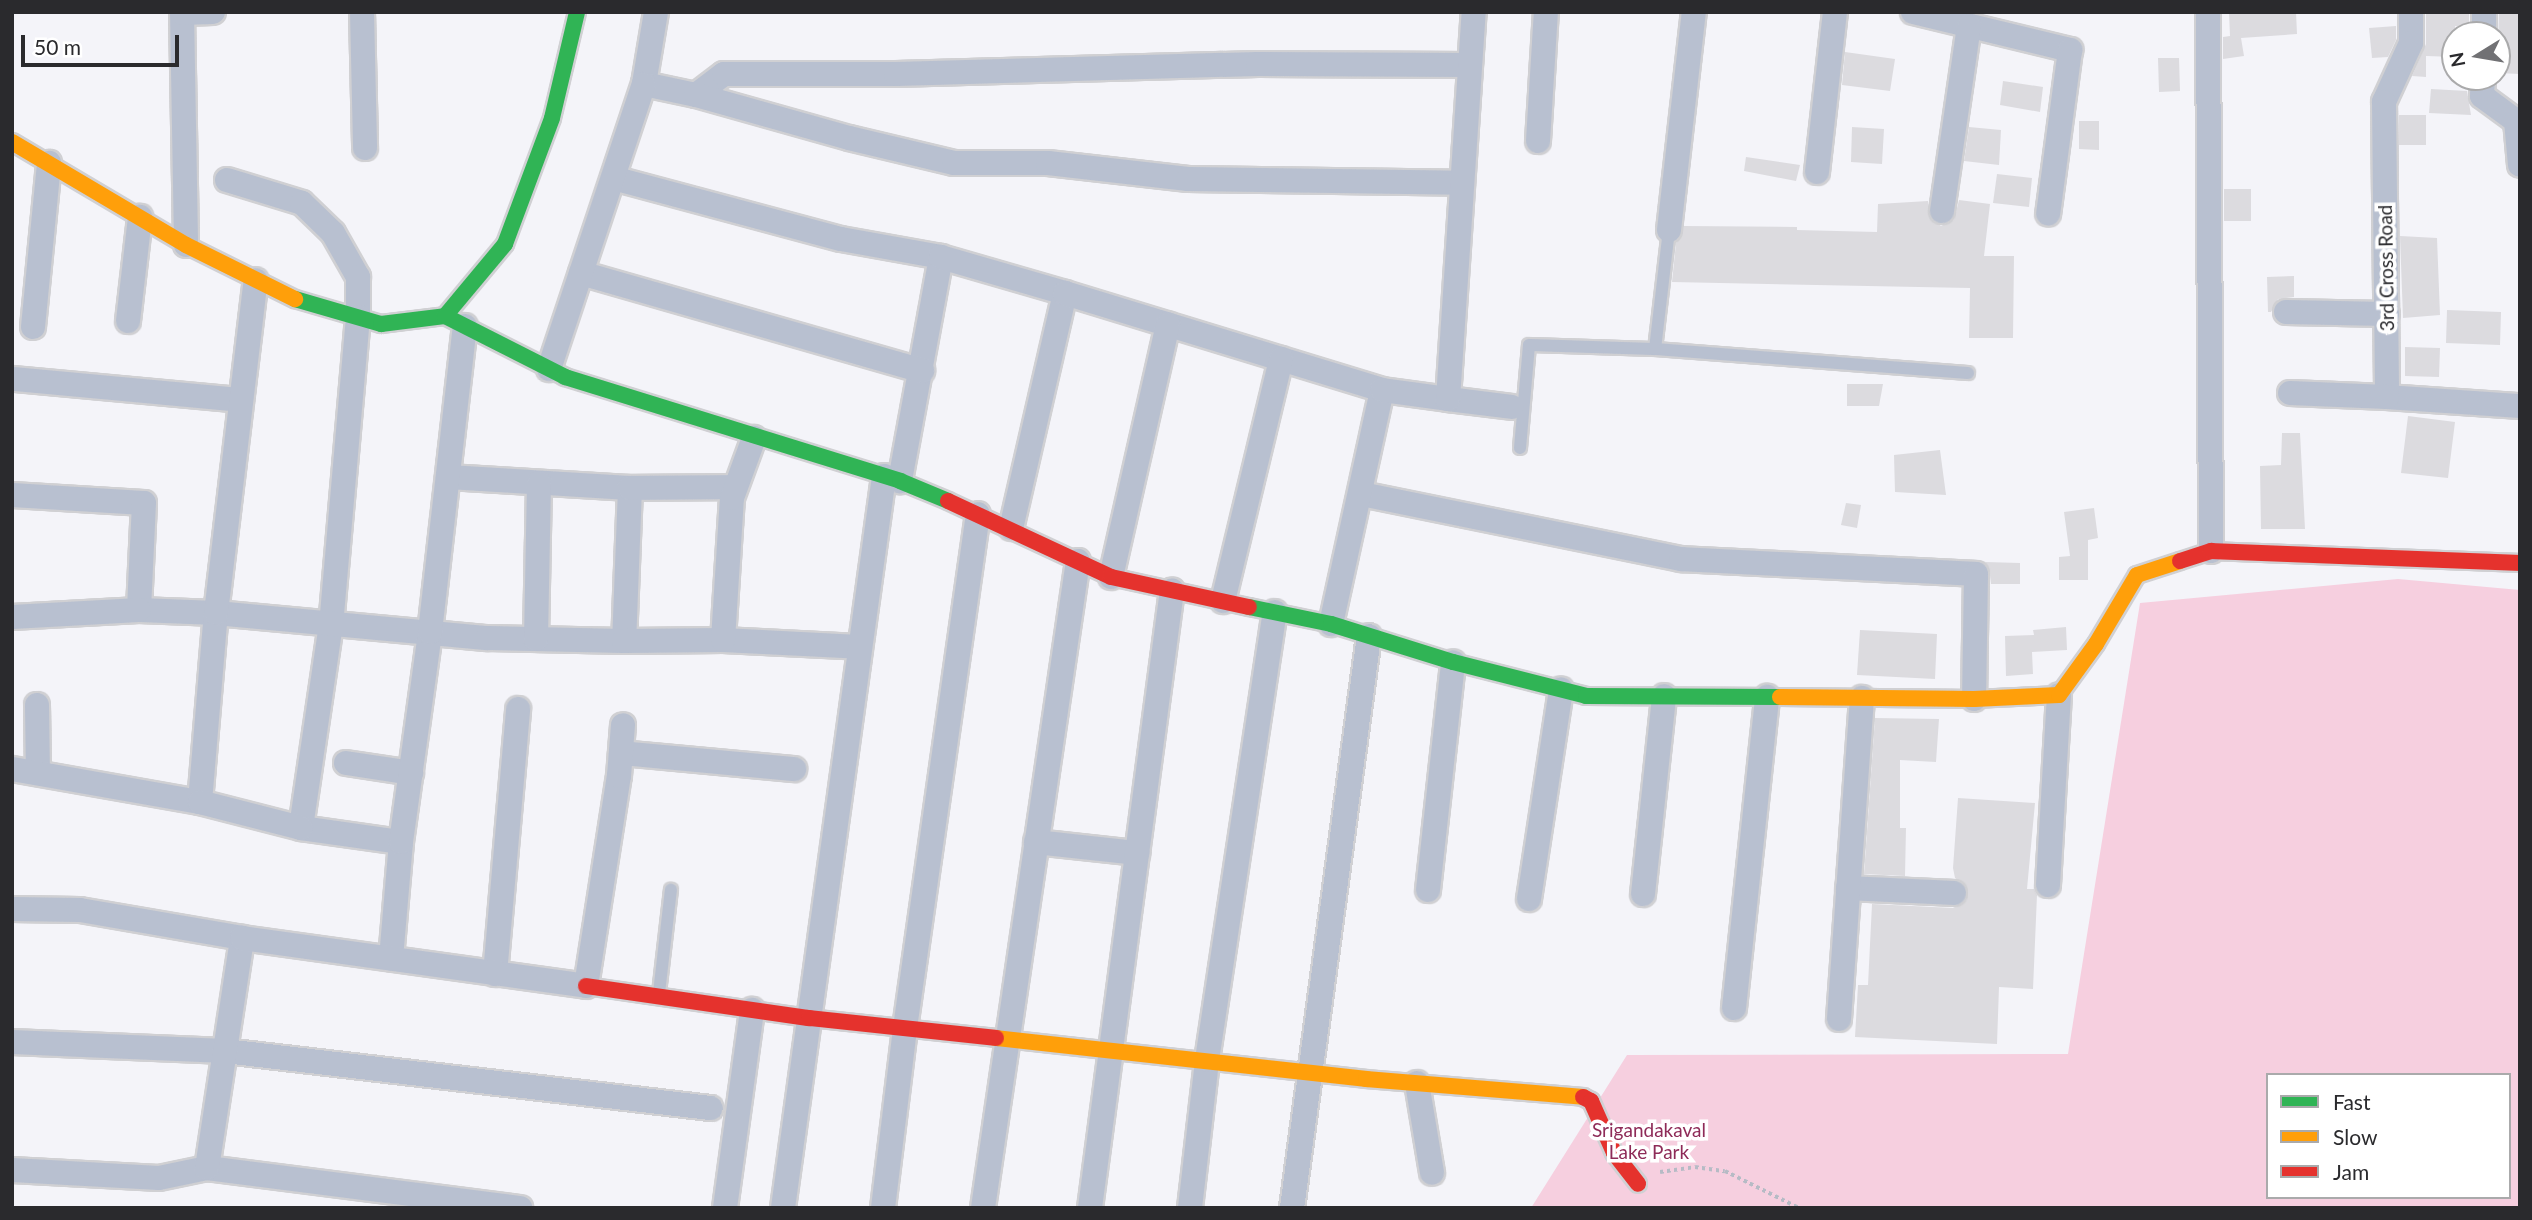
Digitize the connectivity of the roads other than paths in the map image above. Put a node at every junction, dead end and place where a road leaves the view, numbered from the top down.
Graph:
1 (213, 12) edge
2 (362, 12) edge
3 (577, 12) edge
4 (656, 12) edge
5 (1474, 12) edge
6 (1546, 12) edge
7 (1694, 12) edge
8 (1835, 12) edge
9 (1913, 12) edge
10 (2208, 12) edge
11 (2411, 12) edge
12 (182, 13) edge
13 (1969, 26) junction
14 (1470, 65) junction
15 (644, 84) junction
16 (2482, 91) edge
17 (696, 94) junction
18 (1538, 141) dead end
19 (12, 142) edge
20 (365, 148) dead end
21 (49, 163) junction
22 (2520, 165) edge
23 (1817, 172) dead end
24 (613, 178) junction
25 (227, 180) dead end
26 (1462, 183) junction
27 (1942, 211) dead end
28 (2048, 215) dead end
29 (140, 217) junction
30 (1669, 230) joint
31 (186, 245) junction
32 (941, 257) junction
33 (581, 273) junction
34 (256, 280) junction
35 (1065, 293) junction
36 (2286, 312) dead end
37 (2387, 314) junction
38 (358, 317) junction
39 (128, 321) dead end
40 (455, 321) junction
41 (1168, 324) junction
42 (33, 327) dead end
43 (1655, 349) junction
44 (1281, 359) junction
45 (549, 369) junction
46 (922, 371) junction
47 (1968, 373) dead end
48 (14, 379) edge
49 (1382, 390) junction
50 (2290, 393) dead end
51 (2387, 397) junction
52 (1448, 399) junction
53 (241, 400) junction
54 (2520, 406) edge
55 (1517, 407) junction
56 (754, 438) junction
57 (1520, 448) dead end
58 (447, 477) junction
59 (892, 479) junction
60 (539, 483) junction
61 (735, 487) junction
62 (630, 488) junction
63 (1361, 494) junction
64 (12, 495) edge
65 (978, 514) junction
66 (1011, 528) junction
67 (2211, 551) junction
68 (1078, 561) junction
69 (2520, 563) edge
70 (1111, 577) junction
71 (1172, 590) junction
72 (1223, 601) junction
73 (139, 610) junction
74 (1275, 612) junction
75 (216, 613) junction
76 (12, 617) edge
77 (331, 624) junction
78 (1331, 624) junction
79 (430, 632) junction
80 (1369, 636) junction
81 (536, 639) junction
82 (723, 640) junction
83 (624, 641) junction
84 (859, 648) junction
85 (1453, 662) junction
86 (1561, 689) junction
87 (2059, 695) junction
88 (1664, 696) junction
89 (1767, 697) junction
90 (1863, 698) junction
91 (1974, 699) junction
92 (37, 705) dead end
93 (518, 709) dead end
94 (623, 725) dead end
95 (621, 753) junction
96 (346, 763) dead end
97 (794, 768) dead end
98 (12, 769) edge
99 (38, 773) junction
100 (411, 773) junction
101 (200, 802) junction
102 (301, 828) junction
103 (401, 842) junction
104 (1036, 842) junction
105 (1137, 853) junction
106 (2048, 885) dead end
107 (1849, 888) junction
108 (671, 890) dead end
109 (1428, 890) dead end
110 (1954, 893) dead end
111 (1643, 894) dead end
112 (1529, 899) dead end
113 (12, 909) edge
114 (242, 938) junction
115 (391, 959) junction
116 (495, 974) junction
117 (586, 986) junction
118 (659, 997) junction
119 (1734, 1008) dead end
120 (752, 1010) junction
121 (809, 1018) junction
122 (1839, 1019) dead end
123 (905, 1028) junction
124 (1006, 1039) junction
125 (12, 1042) edge
126 (1111, 1049) junction
127 (225, 1051) junction
128 (1207, 1060) junction
129 (1310, 1073) junction
130 (1417, 1083) junction
131 (711, 1108) dead end
132 (207, 1168) junction
133 (12, 1170) edge
134 (1432, 1173) dead end
135 (1638, 1184) road end
136 (520, 1208) edge
137 (726, 1208) edge
138 (783, 1208) edge
139 (883, 1208) edge
140 (984, 1208) edge
141 (1090, 1208) edge
142 (1189, 1208) edge
143 (1292, 1208) edge

1 - 12 street
2 - 20 street
3 - 40 street
4 - 15 street
5 - 14 street
6 - 18 street
7 - 30 street
8 - 23 street
9 - 13 street
10 - 67 street
11 - 37 street, 3rd Cross Road
12 - 31 street
13 - 27 street
13 - 28 street
14 - 17 street
14 - 26 street
15 - 17 street
15 - 24 street
16 - 22 street
17 - 26 street
19 - 21 street
21 - 29 street
21 - 42 street
24 - 32 street
24 - 33 street
25 - 38 street
26 - 52 street
29 - 31 street
29 - 39 street
30 - 43 lane
31 - 34 street
32 - 35 street
32 - 46 street
33 - 45 street
33 - 46 street
34 - 38 street
34 - 53 street
35 - 41 street
35 - 66 street
36 - 37 street
37 - 51 street, 3rd Cross Road
38 - 40 street
38 - 77 street
40 - 45 street
40 - 58 street
41 - 44 street
41 - 70 street
43 - 47 lane
43 - 55 lane
44 - 49 street
44 - 72 street
45 - 56 street
46 - 59 street
48 - 53 street
49 - 52 street
49 - 63 street
50 - 51 street
51 - 54 street
52 - 55 street
53 - 75 street
55 - 57 lane
56 - 59 street
56 - 61 street
58 - 60 street
58 - 79 street
59 - 65 street
59 - 84 street
60 - 62 street
60 - 81 street
61 - 62 street
61 - 82 street
62 - 83 street
63 - 78 street
63 - 91 street
64 - 73 street
65 - 66 street
65 - 123 street
66 - 68 street
67 - 69 street
67 - 87 street
68 - 70 street
68 - 104 street
70 - 71 street
71 - 72 street
71 - 105 street
72 - 74 street
73 - 75 street
73 - 76 street
74 - 78 street
74 - 128 street
75 - 77 street
75 - 101 street
77 - 79 street
77 - 102 street
78 - 80 street
79 - 81 street
79 - 100 street
80 - 85 street
80 - 129 street
81 - 83 street
82 - 83 street
82 - 84 street
84 - 121 street
85 - 86 street
85 - 109 street
86 - 88 street
86 - 112 street
87 - 91 street
87 - 106 street
88 - 89 street
88 - 111 street
89 - 90 street
89 - 119 street
90 - 91 street
90 - 107 street
92 - 99 street
93 - 116 street
94 - 95 street
95 - 97 street
95 - 117 street
96 - 100 street
98 - 99 street
99 - 101 street
100 - 103 street
101 - 102 street
102 - 103 street
103 - 115 street
104 - 105 street
104 - 124 street
105 - 126 street
107 - 110 street
107 - 122 street
108 - 118 lane
113 - 114 street
114 - 115 street
114 - 127 street
115 - 116 street
116 - 117 street
117 - 118 street
118 - 120 street
120 - 121 street
120 - 137 street
121 - 123 street
121 - 138 street
123 - 124 street
123 - 139 street
124 - 126 street
124 - 140 street
125 - 127 street
126 - 128 street
126 - 141 street
127 - 131 street
127 - 132 street
128 - 129 street
128 - 142 street
129 - 130 street
129 - 143 street
130 - 134 street
130 - 135 street
132 - 133 street
132 - 136 street

